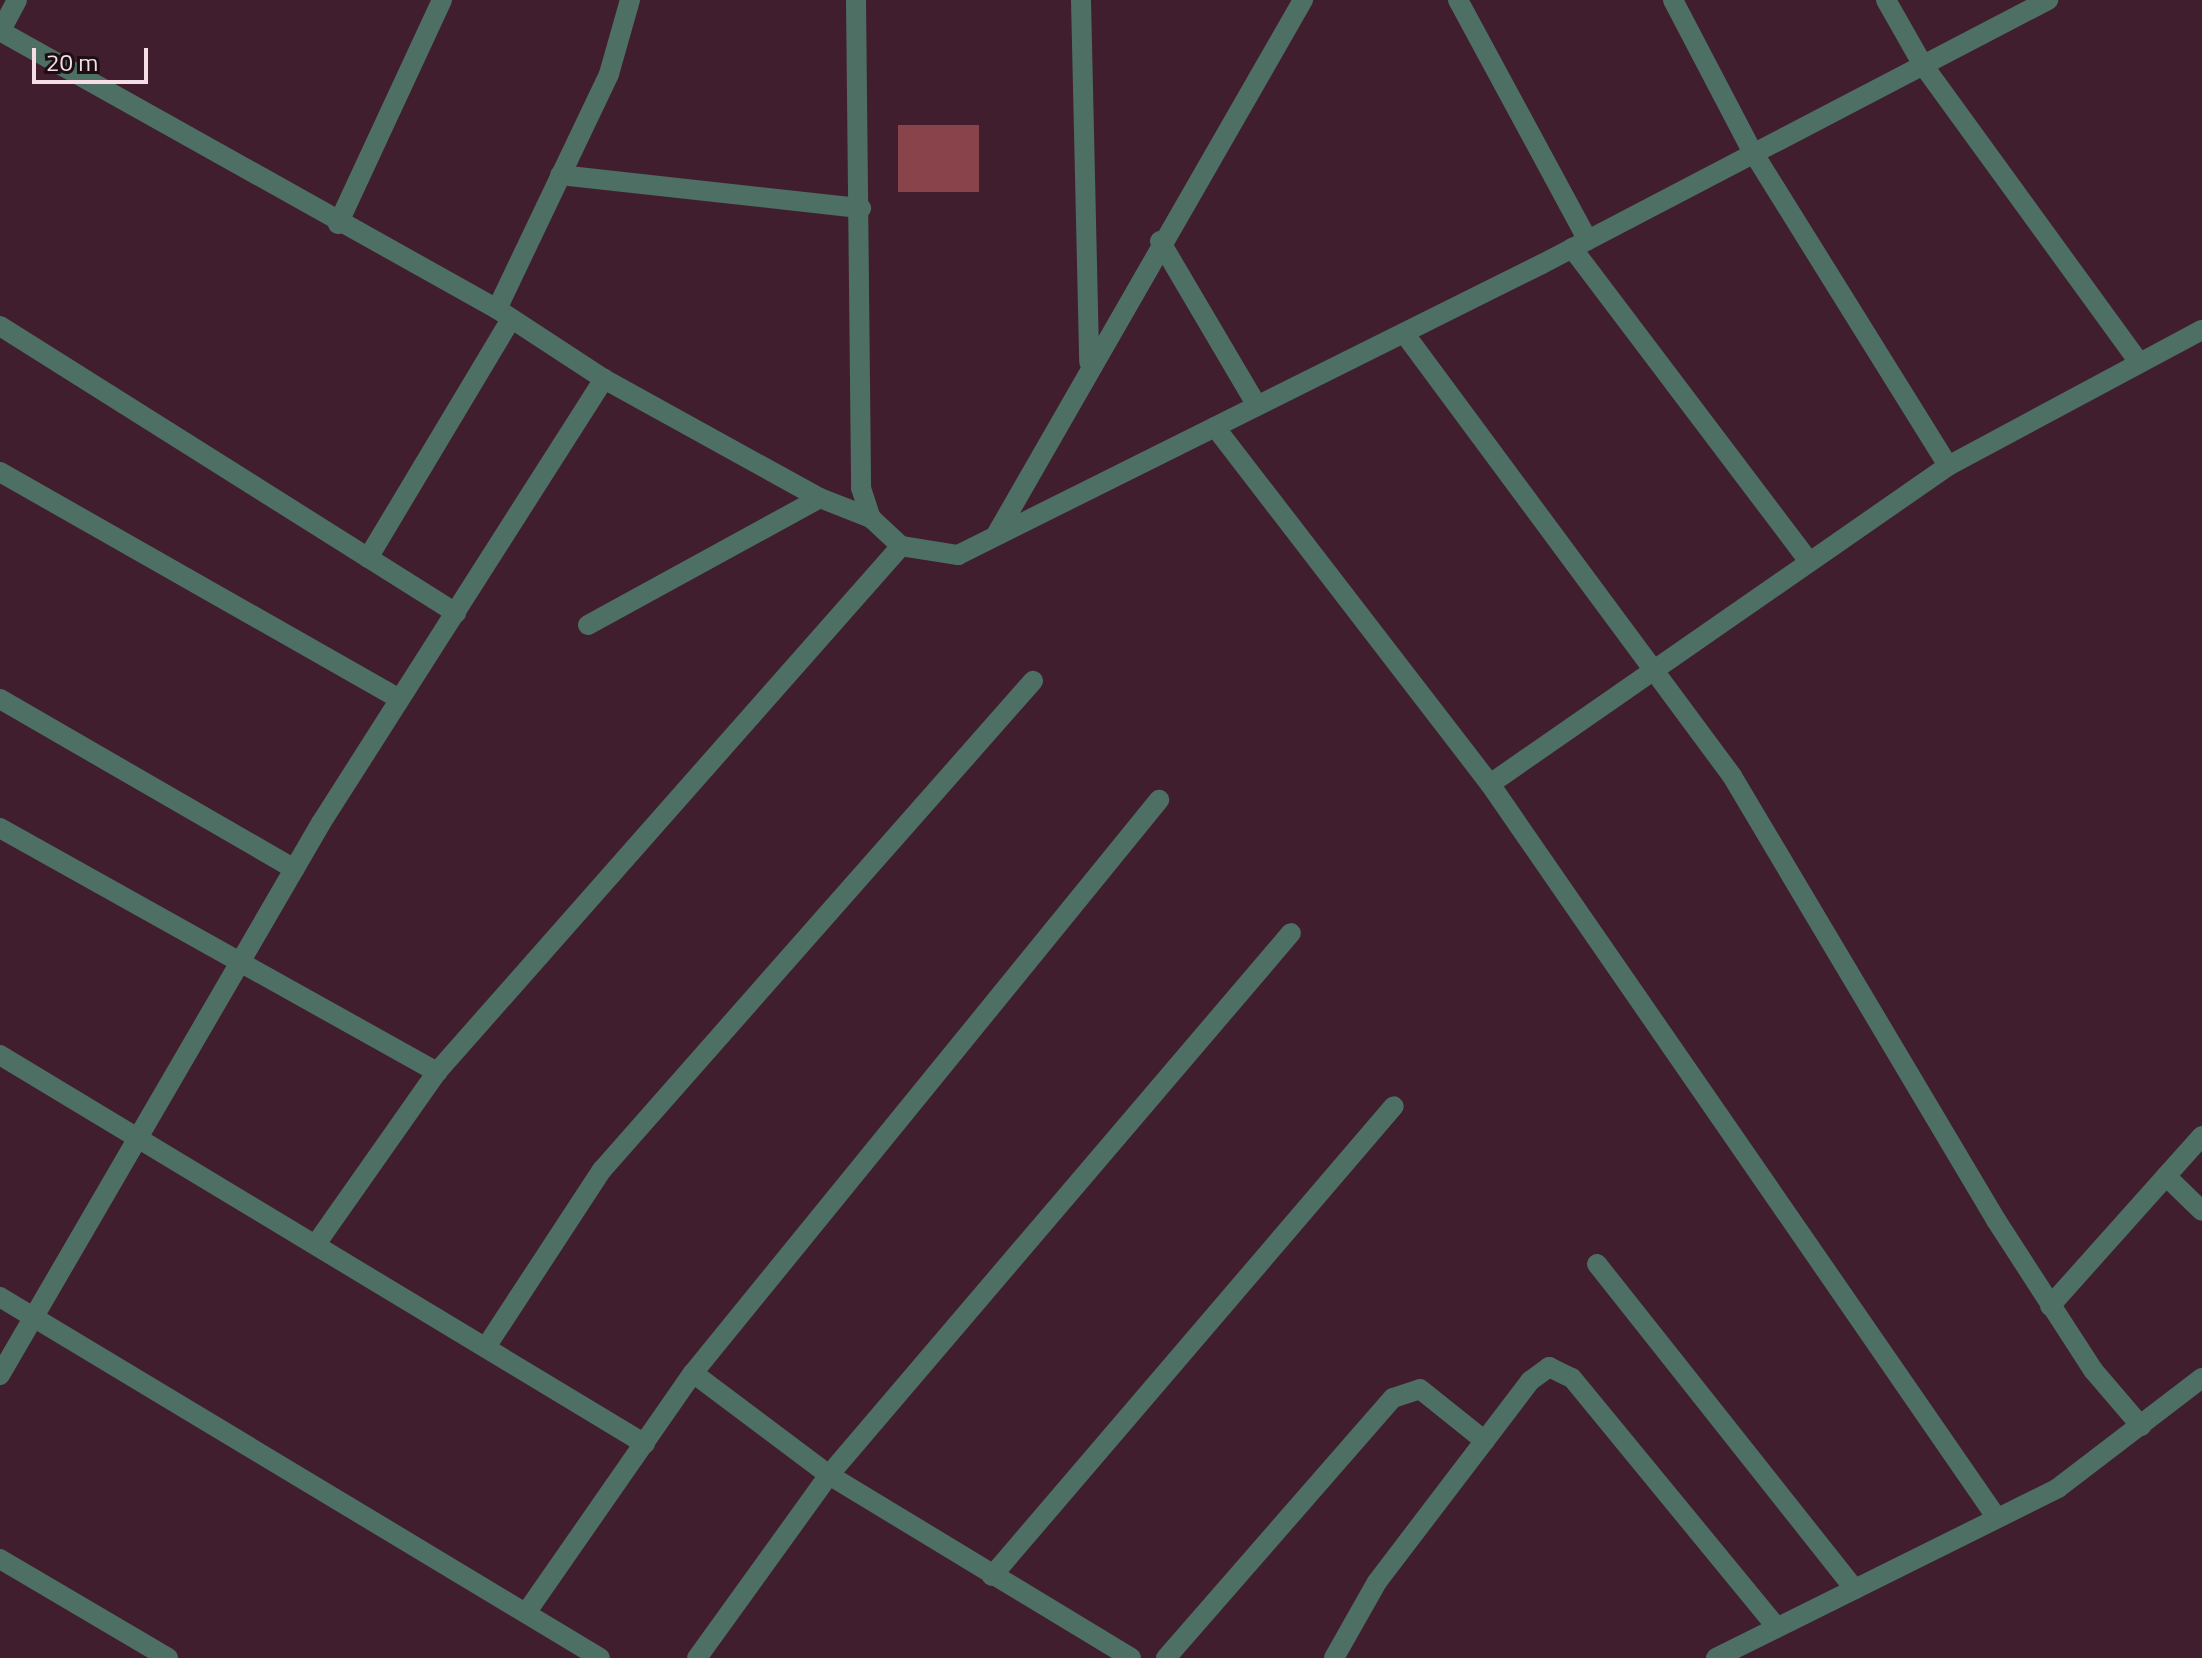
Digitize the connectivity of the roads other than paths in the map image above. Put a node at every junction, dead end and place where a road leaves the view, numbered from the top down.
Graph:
1 (17, 0) edge
2 (442, 0) edge
3 (630, 0) edge
4 (856, 0) edge
5 (1081, 0) edge
6 (1303, 0) edge
7 (1458, 0) edge
8 (1673, 0) edge
9 (1886, 0) edge
10 (2048, 0) edge
11 (0, 32) edge
12 (1923, 65) junction
13 (1751, 149) junction
14 (560, 175) junction
15 (861, 208) junction
16 (338, 224) junction
17 (1160, 241) junction
18 (1580, 244) junction
19 (504, 314) junction
20 (0, 326) edge
21 (2202, 330) edge
22 (1404, 333) junction
23 (1089, 362) junction
24 (2139, 362) junction
25 (604, 379) junction
26 (1257, 406) junction
27 (1215, 427) junction
28 (1948, 466) junction
29 (0, 472) edge
30 (820, 498) junction
31 (871, 518) junction
32 (996, 535) junction
33 (901, 546) junction
34 (368, 558) junction
35 (1809, 561) junction
36 (456, 613) junction
37 (588, 625) dead end
38 (1650, 671) junction
39 (1033, 681) dead end
40 (398, 698) junction
41 (0, 699) edge
42 (1490, 784) junction
43 (1159, 800) dead end
44 (0, 828) edge
45 (294, 869) junction
46 (1291, 933) dead end
47 (239, 968) junction
48 (0, 1055) edge
49 (437, 1072) junction
50 (1394, 1106) dead end
51 (143, 1135) junction
52 (2202, 1136) edge
53 (2166, 1176) junction
54 (2202, 1211) edge
55 (316, 1244) junction
56 (1597, 1264) dead end
57 (0, 1297) edge
58 (2050, 1306) junction
59 (34, 1316) junction
60 (486, 1347) junction
61 (693, 1373) junction
62 (0, 1375) edge
63 (2202, 1378) edge
64 (2141, 1426) junction
65 (1485, 1441) junction
66 (645, 1444) junction
67 (829, 1475) junction
68 (1997, 1518) junction
69 (0, 1559) edge
70 (992, 1576) junction
71 (1855, 1589) junction
72 (526, 1613) junction
73 (1777, 1628) junction
74 (168, 1658) edge
75 (600, 1658) edge
76 (697, 1658) edge
77 (1131, 1658) edge
78 (1166, 1658) edge
79 (1334, 1658) edge
80 (1716, 1658) edge

1 - 11 street
2 - 16 street
3 - 14 street
4 - 15 street
5 - 23 street
6 - 17 street
7 - 18 street
8 - 13 street
9 - 12 street
10 - 12 street
11 - 16 street
12 - 13 street
12 - 24 street
13 - 18 street
13 - 28 street
14 - 15 street
14 - 19 street
15 - 31 street
16 - 19 street
17 - 23 street
17 - 26 street
18 - 22 street
18 - 35 street
19 - 25 street
19 - 34 street
20 - 34 street
21 - 24 street
22 - 26 street
22 - 38 street
23 - 32 street
24 - 28 street
25 - 30 street
25 - 36 street
26 - 27 street
27 - 32 street
27 - 42 street
28 - 35 street
29 - 40 street
30 - 31 street
30 - 37 street
31 - 33 street
32 - 33 street
33 - 49 street
34 - 36 street
35 - 38 street
36 - 40 street
38 - 42 street
38 - 58 street
39 - 60 street
40 - 45 street
41 - 45 street
42 - 68 street
43 - 61 street
44 - 47 street
45 - 47 street
46 - 67 street
47 - 49 street
47 - 51 street
48 - 51 street
49 - 55 street
50 - 70 street
51 - 55 street
51 - 59 street
52 - 53 street
53 - 54 street
53 - 58 street
55 - 60 street
56 - 71 street
57 - 59 street
58 - 64 street
59 - 62 street
59 - 72 street
60 - 66 street
61 - 66 street
61 - 67 street
63 - 64 street
64 - 68 street
65 - 73 street
65 - 78 street
65 - 79 street
66 - 72 street
67 - 70 street
67 - 76 street
68 - 71 street
69 - 74 street
70 - 77 street
71 - 73 street
72 - 75 street
73 - 80 street

